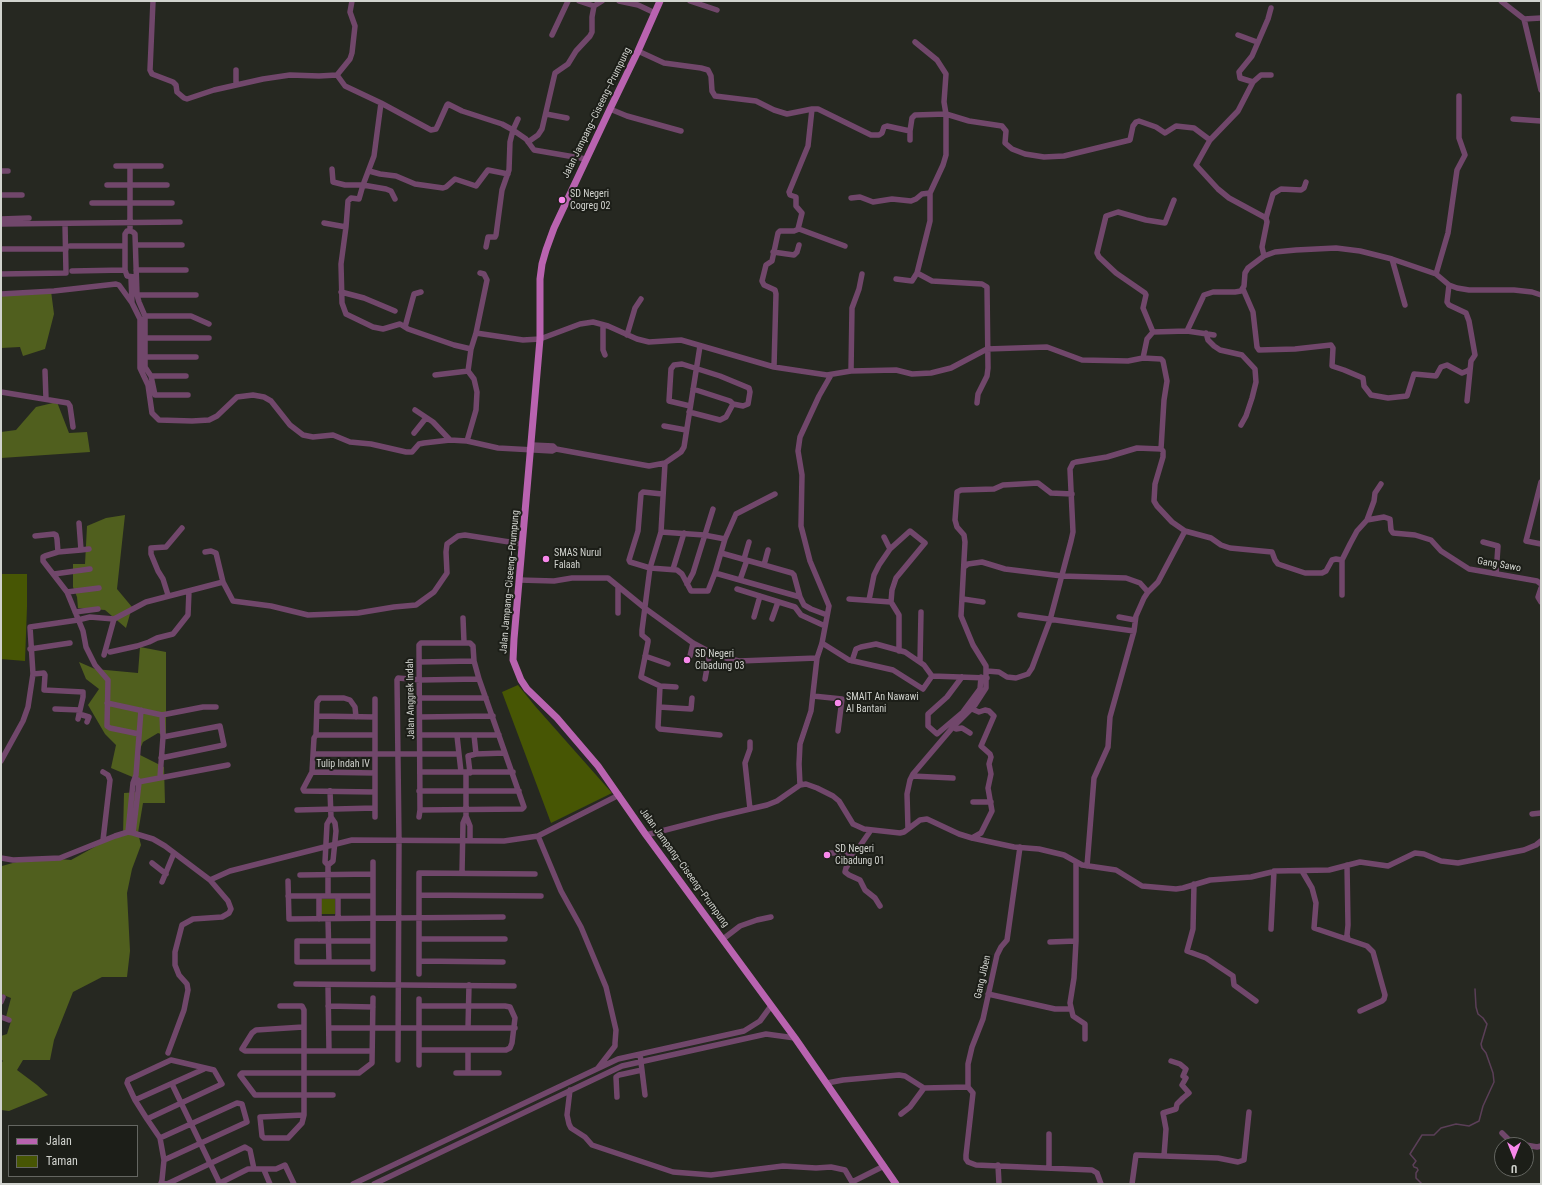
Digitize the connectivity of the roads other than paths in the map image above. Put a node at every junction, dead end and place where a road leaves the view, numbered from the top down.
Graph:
1 (153, 1) edge
2 (352, 1) edge
3 (568, 1) edge
4 (579, 1) edge
5 (602, 1) edge
6 (619, 1) edge
7 (660, 1) edge
8 (690, 1) edge
9 (1501, 1) edge
10 (594, 6) junction
11 (1271, 8) dead end
12 (717, 10) dead end
13 (655, 13) junction
14 (1541, 18) edge
15 (1524, 19) junction
16 (552, 35) dead end
17 (1238, 35) dead end
18 (915, 42) dead end
19 (1257, 42) junction
20 (638, 52) junction
21 (236, 70) dead end
22 (337, 75) junction
23 (1271, 75) dead end
24 (1253, 82) junction
25 (236, 85) junction
26 (1541, 90) edge
27 (1459, 96) dead end
28 (381, 103) junction
29 (610, 109) junction
30 (812, 109) junction
31 (546, 114) junction
32 (946, 114) junction
33 (567, 118) dead end
34 (518, 119) dead end
35 (1513, 119) dead end
36 (1541, 121) edge
37 (513, 130) junction
38 (680, 131) dead end
39 (910, 131) junction
40 (910, 140) dead end
41 (1210, 140) junction
42 (528, 142) junction
43 (586, 159) junction
44 (116, 166) dead end
45 (130, 166) junction
46 (161, 166) dead end
47 (332, 168) dead end
48 (1, 171) edge
49 (8, 171) dead end
50 (369, 171) junction
51 (508, 174) junction
52 (1306, 182) dead end
53 (107, 185) dead end
54 (130, 185) junction
55 (167, 185) dead end
56 (363, 185) junction
57 (930, 193) junction
58 (1, 195) edge
59 (22, 195) dead end
60 (851, 198) dead end
61 (395, 199) dead end
62 (1174, 200) dead end
63 (130, 203) junction
64 (172, 203) dead end
65 (92, 204) dead end
66 (29, 218) dead end
67 (1266, 218) junction
68 (1, 219) edge
69 (180, 222) dead end
70 (129, 223) junction
71 (324, 223) dead end
72 (1, 224) edge
73 (65, 224) junction
74 (346, 228) junction
75 (798, 229) junction
76 (130, 231) junction
77 (136, 245) junction
78 (182, 245) dead end
79 (799, 245) dead end
80 (125, 246) junction
81 (845, 246) dead end
82 (68, 247) junction
83 (486, 247) dead end
84 (1, 249) edge
85 (773, 252) junction
86 (1264, 256) junction
87 (1392, 259) junction
88 (125, 270) junction
89 (136, 270) junction
90 (186, 270) dead end
91 (72, 271) dead end
92 (480, 273) dead end
93 (917, 273) junction
94 (1, 274) edge
95 (862, 274) dead end
96 (1436, 274) junction
97 (134, 277) junction
98 (896, 279) dead end
99 (1449, 284) junction
100 (1243, 289) junction
101 (341, 292) junction
102 (421, 292) dead end
103 (1, 294) edge
104 (137, 295) junction
105 (196, 295) dead end
106 (1541, 295) edge
107 (641, 299) dead end
108 (132, 303) junction
109 (1405, 305) dead end
110 (395, 311) dead end
111 (145, 316) junction
112 (209, 324) dead end
113 (603, 324) junction
114 (405, 327) junction
115 (1187, 331) junction
116 (1153, 332) junction
117 (476, 333) junction
118 (1206, 333) junction
119 (627, 335) junction
120 (1214, 335) dead end
121 (145, 338) junction
122 (208, 338) dead end
123 (540, 339) junction
124 (700, 346) junction
125 (471, 349) junction
126 (987, 349) junction
127 (605, 355) dead end
128 (145, 357) junction
129 (196, 357) dead end
130 (1143, 358) junction
131 (774, 367) junction
132 (697, 369) junction
133 (1470, 369) junction
134 (45, 371) dead end
135 (468, 371) junction
136 (851, 371) junction
137 (831, 375) junction
138 (151, 376) junction
139 (186, 376) dead end
140 (435, 376) dead end
141 (693, 390) junction
142 (1, 392) edge
143 (188, 395) dead end
144 (46, 399) junction
145 (1467, 402) dead end
146 (977, 403) dead end
147 (733, 404) junction
148 (690, 406) junction
149 (415, 410) dead end
150 (689, 412) junction
151 (426, 418) junction
152 (1240, 425) dead end
153 (664, 426) dead end
154 (73, 428) dead end
155 (686, 430) junction
156 (414, 433) dead end
157 (450, 440) junction
158 (467, 441) junction
159 (532, 447) junction
160 (1161, 449) junction
161 (665, 463) junction
162 (1541, 482) edge
163 (1381, 484) dead end
164 (662, 494) junction
165 (775, 494) dead end
166 (1072, 494) junction
167 (713, 509) dead end
168 (1367, 520) junction
169 (79, 523) dead end
170 (182, 528) dead end
171 (1185, 531) junction
172 (661, 532) junction
173 (684, 534) junction
174 (704, 535) junction
175 (35, 536) dead end
176 (884, 537) dead end
177 (725, 539) junction
178 (749, 542) dead end
179 (1482, 542) dead end
180 (522, 544) junction
181 (1541, 544) edge
182 (89, 549) dead end
183 (890, 549) junction
184 (82, 550) junction
185 (768, 550) dead end
186 (58, 552) junction
187 (205, 552) dead end
188 (721, 553) junction
189 (745, 560) junction
190 (1342, 560) junction
191 (764, 565) junction
192 (964, 567) junction
193 (650, 568) junction
194 (90, 569) dead end
195 (673, 569) junction
196 (715, 573) junction
197 (54, 574) junction
198 (1496, 574) junction
199 (1062, 576) junction
200 (519, 580) junction
201 (740, 580) junction
202 (223, 582) junction
203 (688, 584) junction
204 (1541, 584) edge
205 (618, 586) junction
206 (99, 588) dead end
207 (737, 589) dead end
208 (189, 591) junction
209 (66, 592) junction
210 (1148, 592) junction
211 (168, 595) junction
212 (1342, 595) dead end
213 (760, 596) junction
214 (800, 597) junction
215 (849, 599) dead end
216 (962, 599) junction
217 (869, 600) junction
218 (778, 602) junction
219 (891, 602) junction
220 (983, 602) dead end
221 (1541, 602) edge
222 (98, 609) dead end
223 (646, 609) junction
224 (75, 612) junction
225 (921, 612) dead end
226 (618, 613) dead end
227 (827, 615) junction
228 (1020, 615) dead end
229 (754, 617) dead end
230 (1120, 617) dead end
231 (463, 618) dead end
232 (114, 619) junction
233 (772, 619) dead end
234 (78, 620) junction
235 (1050, 620) junction
236 (1135, 620) junction
237 (825, 626) junction
238 (1134, 631) junction
239 (464, 642) junction
240 (70, 643) dead end
241 (693, 643) junction
242 (822, 643) junction
243 (30, 649) junction
244 (899, 651) junction
245 (110, 652) dead end
246 (710, 652) junction
247 (104, 655) dead end
248 (645, 656) junction
249 (690, 656) dead end
250 (817, 658) junction
251 (474, 661) junction
252 (852, 661) junction
253 (419, 662) junction
254 (920, 662) junction
255 (668, 664) dead end
256 (33, 674) junction
257 (932, 676) junction
258 (985, 676) junction
259 (962, 677) junction
260 (479, 679) junction
261 (705, 679) dead end
262 (420, 680) junction
263 (660, 686) junction
264 (676, 687) dead end
265 (813, 696) junction
266 (419, 698) junction
267 (486, 698) junction
268 (692, 698) dead end
269 (375, 699) dead end
270 (107, 703) junction
271 (216, 707) dead end
272 (659, 707) junction
273 (56, 709) dead end
274 (972, 709) junction
275 (141, 710) junction
276 (79, 714) junction
277 (162, 715) junction
278 (316, 716) junction
279 (492, 716) junction
280 (356, 717) junction
281 (375, 717) junction
282 (420, 717) junction
283 (87, 722) dead end
284 (954, 727) junction
285 (838, 731) dead end
286 (970, 733) dead end
287 (139, 734) junction
288 (316, 735) junction
289 (375, 735) junction
290 (420, 735) junction
291 (474, 735) junction
292 (499, 735) junction
293 (720, 735) dead end
294 (457, 736) junction
295 (163, 737) junction
296 (750, 742) dead end
297 (4, 750) edge
298 (505, 753) junction
299 (314, 754) junction
300 (374, 754) junction
301 (398, 754) junction
302 (420, 754) junction
303 (458, 754) junction
304 (476, 754) junction
305 (161, 758) junction
306 (1, 761) edge
307 (228, 765) dead end
308 (103, 772) dead end
309 (420, 772) junction
310 (465, 772) junction
311 (513, 772) junction
312 (312, 773) junction
313 (375, 773) junction
314 (912, 776) junction
315 (160, 777) junction
316 (953, 778) dead end
317 (136, 783) junction
318 (800, 785) junction
319 (330, 791) junction
320 (519, 791) junction
321 (375, 792) junction
322 (420, 792) junction
323 (467, 792) junction
324 (619, 795) junction
325 (973, 802) dead end
326 (991, 802) junction
327 (374, 808) junction
328 (331, 809) junction
329 (750, 809) junction
330 (297, 810) dead end
331 (420, 810) junction
332 (466, 813) junction
333 (1541, 813) edge
334 (1532, 814) dead end
335 (331, 817) junction
336 (375, 817) dead end
337 (419, 817) dead end
338 (908, 828) junction
339 (871, 830) junction
340 (131, 833) junction
341 (540, 835) junction
342 (646, 835) junction
343 (972, 838) junction
344 (103, 840) junction
345 (399, 841) junction
346 (462, 841) junction
347 (470, 841) junction
348 (1541, 841) edge
349 (334, 844) junction
350 (326, 846) junction
351 (1020, 847) junction
352 (174, 853) junction
353 (830, 853) dead end
354 (855, 853) junction
355 (1, 858) edge
356 (373, 862) dead end
357 (1076, 862) junction
358 (152, 863) dead end
359 (328, 865) junction
360 (1347, 865) junction
361 (1087, 866) junction
362 (1302, 870) junction
363 (1274, 871) junction
364 (462, 873) junction
365 (166, 874) junction
366 (373, 874) junction
367 (535, 874) dead end
368 (300, 875) dead end
369 (328, 875) junction
370 (210, 880) junction
371 (288, 881) dead end
372 (162, 882) dead end
373 (1194, 884) junction
374 (419, 895) junction
375 (288, 896) junction
376 (319, 896) junction
377 (328, 896) junction
378 (338, 896) junction
379 (373, 896) junction
380 (541, 896) dead end
381 (880, 906) dead end
382 (419, 917) junction
383 (503, 917) dead end
384 (771, 917) dead end
385 (338, 918) junction
386 (373, 918) junction
387 (399, 918) junction
388 (319, 919) junction
389 (328, 919) junction
390 (1271, 929) dead end
391 (419, 939) junction
392 (505, 939) dead end
393 (723, 939) junction
394 (1348, 939) junction
395 (328, 941) junction
396 (373, 941) junction
397 (1076, 941) junction
398 (1050, 942) dead end
399 (419, 960) junction
400 (329, 962) junction
401 (373, 962) junction
402 (503, 962) dead end
403 (373, 969) dead end
404 (419, 974) dead end
405 (296, 984) dead end
406 (328, 985) junction
407 (399, 985) junction
408 (469, 985) junction
409 (514, 986) dead end
410 (988, 994) junction
411 (373, 998) dead end
412 (419, 999) dead end
413 (1256, 1001) dead end
414 (280, 1006) dead end
415 (328, 1006) junction
416 (419, 1006) junction
417 (469, 1006) junction
418 (771, 1006) junction
419 (373, 1007) junction
420 (1071, 1009) junction
421 (1360, 1011) dead end
422 (1, 1017) edge
423 (9, 1020) dead end
424 (303, 1027) junction
425 (330, 1028) junction
426 (373, 1028) junction
427 (398, 1028) junction
428 (419, 1028) junction
429 (468, 1028) junction
430 (514, 1028) junction
431 (729, 1035) junction
432 (795, 1038) junction
433 (1085, 1039) dead end
434 (731, 1042) junction
435 (329, 1050) junction
436 (419, 1050) junction
437 (304, 1051) junction
438 (372, 1051) junction
439 (468, 1051) junction
440 (168, 1054) dead end
441 (640, 1054) junction
442 (398, 1060) dead end
443 (1170, 1061) dead end
444 (641, 1062) junction
445 (419, 1065) dead end
446 (204, 1068) junction
447 (597, 1068) junction
448 (642, 1070) junction
449 (304, 1072) junction
450 (456, 1073) dead end
451 (468, 1073) junction
452 (499, 1073) dead end
453 (827, 1083) junction
454 (172, 1084) junction
455 (968, 1087) junction
456 (924, 1088) junction
457 (570, 1090) junction
458 (305, 1095) junction
459 (333, 1095) dead end
460 (645, 1095) dead end
461 (539, 1096) junction
462 (617, 1097) dead end
463 (135, 1100) junction
464 (544, 1102) junction
465 (182, 1103) junction
466 (1249, 1112) dead end
467 (901, 1114) dead end
468 (304, 1115) junction
469 (147, 1119) junction
470 (191, 1123) junction
471 (1502, 1133) dead end
472 (1049, 1134) dead end
473 (1506, 1137) edge
474 (160, 1138) junction
475 (201, 1143) junction
476 (1164, 1156) junction
477 (164, 1160) junction
478 (210, 1163) junction
479 (998, 1165) junction
480 (884, 1166) junction
481 (1049, 1167) junction
482 (254, 1170) junction
483 (264, 1170) junction
484 (161, 1184) edge
485 (219, 1184) edge
486 (270, 1184) edge
487 (294, 1184) edge
488 (353, 1184) edge
489 (374, 1184) edge
490 (896, 1184) edge
491 (999, 1184) edge
492 (1101, 1184) edge
493 (1132, 1184) edge

1 - 25 street
2 - 22 street
3 - 16 street
4 - 10 street
5 - 10 street
6 - 13 street
7 - 13 main road, Jalan Jampang–Ciseeng–Prumpung
8 - 12 street
9 - 15 street
10 - 31 street
11 - 19 street
13 - 20 main road, Jalan Jampang–Ciseeng–Prumpung
14 - 15 street
15 - 26 street
17 - 19 street
18 - 32 street
19 - 24 street
20 - 29 main road, Jalan Jampang–Ciseeng–Prumpung
20 - 30 street
21 - 25 street
22 - 25 street
22 - 28 street
23 - 24 street
24 - 41 street
27 - 96 street
28 - 37 street
28 - 50 street
29 - 38 street
29 - 43 main road, Jalan Jampang–Ciseeng–Prumpung
30 - 39 street
30 - 75 street
31 - 33 street
31 - 42 street
32 - 39 street
32 - 41 street
32 - 57 street
34 - 37 street
35 - 36 street
37 - 42 street
37 - 51 street
39 - 40 street
41 - 67 street
42 - 43 street
43 - 123 main road, Jalan Jampang–Ciseeng–Prumpung
44 - 45 street
45 - 46 street
45 - 54 street
47 - 56 street
48 - 49 street
50 - 51 street
50 - 56 street
51 - 83 street
52 - 67 street
53 - 54 street
54 - 55 street
54 - 63 street
56 - 61 street
56 - 74 street
57 - 60 street
57 - 93 street
58 - 59 street
62 - 116 street
63 - 64 street
63 - 65 street
63 - 70 street
66 - 68 street
67 - 86 street
69 - 70 street
70 - 73 street
70 - 76 street
71 - 74 street
72 - 73 street
73 - 82 street
74 - 101 street
75 - 81 street
75 - 85 street
76 - 77 street
76 - 80 street
77 - 78 street
77 - 89 street
79 - 85 street
80 - 82 street
80 - 88 street
82 - 84 street
82 - 94 street
85 - 131 street
86 - 87 street
86 - 100 street
87 - 96 street
87 - 109 street
88 - 91 street
88 - 97 street
89 - 90 street
89 - 97 street
92 - 117 street
93 - 98 street
93 - 126 street
95 - 136 street
96 - 99 street
97 - 104 street
97 - 108 street
99 - 106 street
99 - 133 street
100 - 115 street
100 - 133 street
101 - 110 street
101 - 114 street
102 - 114 street
103 - 108 street
104 - 105 street
104 - 111 street
107 - 119 street
108 - 157 street
111 - 112 street
111 - 121 street
113 - 119 street
113 - 123 street
113 - 127 street
114 - 125 street
115 - 116 street
115 - 118 street
116 - 130 street
117 - 123 street
117 - 125 street
118 - 120 street
118 - 152 street
119 - 124 street
121 - 122 street
121 - 128 street
123 - 159 main road, Jalan Jampang–Ciseeng–Prumpung
124 - 131 street
124 - 132 street
125 - 135 street
126 - 130 street
126 - 136 street
126 - 146 street
128 - 129 street
128 - 138 street
130 - 160 street
131 - 137 street
132 - 141 street
132 - 147 street
132 - 148 street
133 - 145 street
134 - 144 street
135 - 140 street
135 - 158 street
136 - 137 street
137 - 227 street
138 - 139 street
138 - 143 street
141 - 147 street
141 - 148 street
142 - 144 street
144 - 154 street
147 - 150 street
148 - 150 street
149 - 151 street
150 - 155 street
151 - 156 street
151 - 157 street
153 - 155 street
155 - 161 street
157 - 158 street
158 - 159 street
159 - 161 street
159 - 180 main road, Jalan Jampang–Ciseeng–Prumpung
160 - 166 street
160 - 171 street
161 - 164 street
162 - 181 street
163 - 168 street
164 - 172 street
164 - 193 street
165 - 177 street
166 - 192 street
166 - 199 street
167 - 174 street
168 - 190 street
168 - 198 street, Gang Sawo
169 - 184 street
170 - 211 street
171 - 190 street
171 - 210 street
172 - 173 street
172 - 193 street
173 - 174 street
173 - 195 street
174 - 177 street
174 - 203 street
175 - 186 street
176 - 183 street
177 - 188 street
178 - 189 street
179 - 198 street
180 - 200 main road, Jalan Jampang–Ciseeng–Prumpung
180 - 202 street
182 - 184 street
183 - 217 street
183 - 219 street
184 - 186 street
185 - 191 street
186 - 197 street
187 - 202 street
188 - 189 street
188 - 196 street
189 - 191 street
189 - 201 street
190 - 212 street
191 - 214 street
192 - 199 street
192 - 216 street
193 - 195 street
193 - 223 street
194 - 197 street
195 - 203 street
196 - 201 street
196 - 203 street
197 - 209 street
198 - 204 street, Gang Sawo
199 - 210 street
199 - 235 street
200 - 205 street
200 - 324 main road, Jalan Jampang–Ciseeng–Prumpung
201 - 214 street
202 - 208 street
204 - 221 street, Gang Sawo
205 - 223 street
205 - 226 street
206 - 209 street
207 - 213 street
208 - 211 street
208 - 245 street
209 - 224 street
210 - 236 street
211 - 232 street
213 - 218 street
213 - 229 street
214 - 227 street
215 - 217 street
216 - 220 street
216 - 258 street
217 - 219 street
218 - 233 street
218 - 237 street
219 - 244 street
222 - 224 street
223 - 241 street
223 - 248 street
224 - 234 street
225 - 254 street
227 - 237 street
228 - 235 street
230 - 236 street
231 - 239 street
232 - 234 street
232 - 247 street
234 - 243 street
234 - 270 street
235 - 238 street
235 - 258 street
236 - 238 street
237 - 242 street
238 - 361 street
239 - 251 street
239 - 253 street, Jalan Anggrek Indah
240 - 243 street
241 - 246 street
241 - 249 street
242 - 250 street
242 - 252 street
243 - 256 street
244 - 252 street
244 - 254 street
246 - 250 street
246 - 261 street
248 - 255 street
248 - 263 street
250 - 265 street
251 - 253 street
251 - 260 street
252 - 257 street
253 - 262 street, Jalan Anggrek Indah
254 - 257 street
256 - 276 street
256 - 297 street
257 - 259 street
258 - 259 street
258 - 259 street
258 - 274 street
260 - 262 street
260 - 267 street
262 - 266 street, Jalan Anggrek Indah
262 - 301 street
263 - 264 street
263 - 272 street
265 - 285 street
265 - 318 street
266 - 267 street
266 - 282 street, Jalan Anggrek Indah
267 - 279 street
268 - 272 street
269 - 281 street
270 - 275 street
270 - 287 street
271 - 277 street
272 - 293 street
273 - 276 street
274 - 284 street
274 - 326 street
275 - 277 street
275 - 287 street
276 - 283 street
277 - 295 street
278 - 280 street
278 - 280 street
278 - 288 street
279 - 282 street
279 - 292 street
280 - 281 street
281 - 289 street
282 - 290 street, Jalan Anggrek Indah
284 - 286 street
284 - 314 street
287 - 317 street
288 - 289 street
288 - 299 street
289 - 300 street
290 - 294 street
290 - 302 street, Jalan Anggrek Indah
291 - 292 street
291 - 294 street
291 - 304 street
292 - 298 street
294 - 303 street
295 - 305 street
295 - 305 street
296 - 329 street
297 - 306 street
298 - 304 street
298 - 311 street
299 - 300 street
299 - 312 street
300 - 301 street
300 - 313 street
301 - 302 street
301 - 345 street
302 - 303 street
302 - 309 street, Jalan Anggrek Indah
303 - 310 street
304 - 310 street
305 - 315 street
307 - 315 street
308 - 344 street
309 - 310 street
309 - 322 street, Jalan Anggrek Indah
310 - 311 street
310 - 323 street
311 - 320 street
312 - 313 street, Tulip Indah IV
312 - 319 street
313 - 321 street
314 - 316 street
314 - 338 street
315 - 317 street
317 - 340 street
318 - 329 street
318 - 339 street
319 - 321 street
319 - 328 street
320 - 323 street
320 - 332 street
321 - 327 street
322 - 323 street
322 - 331 street, Jalan Anggrek Indah
323 - 332 street
324 - 341 street
324 - 342 main road, Jalan Jampang–Ciseeng–Prumpung
325 - 326 street
326 - 343 street
327 - 328 street
327 - 336 street
328 - 330 street
328 - 335 street
329 - 342 street
331 - 332 street
331 - 337 street, Jalan Anggrek Indah
332 - 346 street
332 - 347 street
333 - 334 street
335 - 349 street
335 - 350 street
338 - 339 street
338 - 343 street
339 - 354 street
340 - 344 street
340 - 352 street
341 - 347 street
341 - 447 street
342 - 393 main road, Jalan Jampang–Ciseeng–Prumpung
343 - 351 street
344 - 355 street
345 - 346 street
345 - 349 street
345 - 387 street
346 - 347 street
346 - 364 street
348 - 360 street
349 - 350 street
349 - 359 street
350 - 359 street
350 - 370 street
351 - 357 street
351 - 410 street, Gang Jiben
352 - 365 street
352 - 370 street
353 - 354 street
354 - 381 street
356 - 366 street
357 - 361 street
357 - 397 street
358 - 365 street
359 - 369 street
360 - 362 street
360 - 394 street
361 - 373 street
362 - 363 street
362 - 394 street
363 - 373 street
363 - 390 street
364 - 367 street
364 - 374 street
365 - 372 street
366 - 369 street
366 - 379 street
368 - 369 street
369 - 377 street
370 - 440 street
371 - 375 street
373 - 413 street
374 - 380 street
374 - 382 street
375 - 376 street
375 - 388 street
376 - 377 street
376 - 388 street
377 - 378 street
378 - 379 street
378 - 385 street
379 - 386 street
382 - 383 street
382 - 387 street
382 - 391 street
384 - 393 street
385 - 386 street
385 - 389 street
386 - 387 street
386 - 396 street
387 - 407 street
388 - 389 street
389 - 395 street
391 - 392 street
391 - 399 street
393 - 418 main road, Jalan Jampang–Ciseeng–Prumpung
394 - 421 street
395 - 396 street
395 - 400 street
395 - 400 street
396 - 401 street
397 - 398 street
397 - 420 street
399 - 402 street
399 - 404 street
400 - 401 street
401 - 403 street
405 - 406 street
406 - 407 street
406 - 415 street
407 - 408 street
407 - 427 street
408 - 409 street
408 - 417 street
410 - 420 street
410 - 455 street, Gang Jiben
411 - 419 street
412 - 416 street
414 - 424 street
415 - 419 street
415 - 425 street
416 - 417 street
416 - 428 street
417 - 429 street
417 - 430 street
418 - 431 street
418 - 432 main road, Jalan Jampang–Ciseeng–Prumpung
419 - 426 street
420 - 433 street
422 - 423 street
424 - 437 street
424 - 437 street
425 - 426 street
425 - 435 street
426 - 427 street
426 - 438 street
427 - 428 street
427 - 442 street
428 - 429 street
428 - 436 street
429 - 430 street
430 - 439 street
431 - 434 street
431 - 441 street
432 - 434 street
432 - 453 main road, Jalan Jampang–Ciseeng–Prumpung
434 - 444 street
435 - 437 street
435 - 438 street
436 - 439 street
436 - 445 street
437 - 449 street
438 - 449 street
439 - 451 street
441 - 444 street
441 - 447 street
443 - 476 street
444 - 448 street
444 - 457 street
446 - 454 street
446 - 463 street
446 - 465 street
447 - 461 street
448 - 460 street
448 - 462 street
449 - 458 street
449 - 458 street
450 - 451 street
451 - 452 street
453 - 456 street
453 - 480 main road, Jalan Jampang–Ciseeng–Prumpung
454 - 463 street
454 - 465 street
455 - 456 street
455 - 479 street, Gang Jiben
456 - 467 street
457 - 464 street
457 - 480 street
458 - 459 street
458 - 468 street
461 - 464 street
461 - 488 street
463 - 469 street
464 - 489 street
465 - 469 street
465 - 470 street
466 - 476 street
468 - 468 street
469 - 474 street
470 - 474 street
470 - 475 street
470 - 475 street
471 - 473 street
472 - 481 street
474 - 477 street
475 - 477 street
475 - 478 street
476 - 493 street
477 - 484 street
478 - 482 street
478 - 484 street
478 - 485 street
479 - 481 street
479 - 491 street
480 - 490 main road, Jalan Jampang–Ciseeng–Prumpung
481 - 492 street
482 - 483 street
482 - 485 street
483 - 486 street
483 - 487 street

